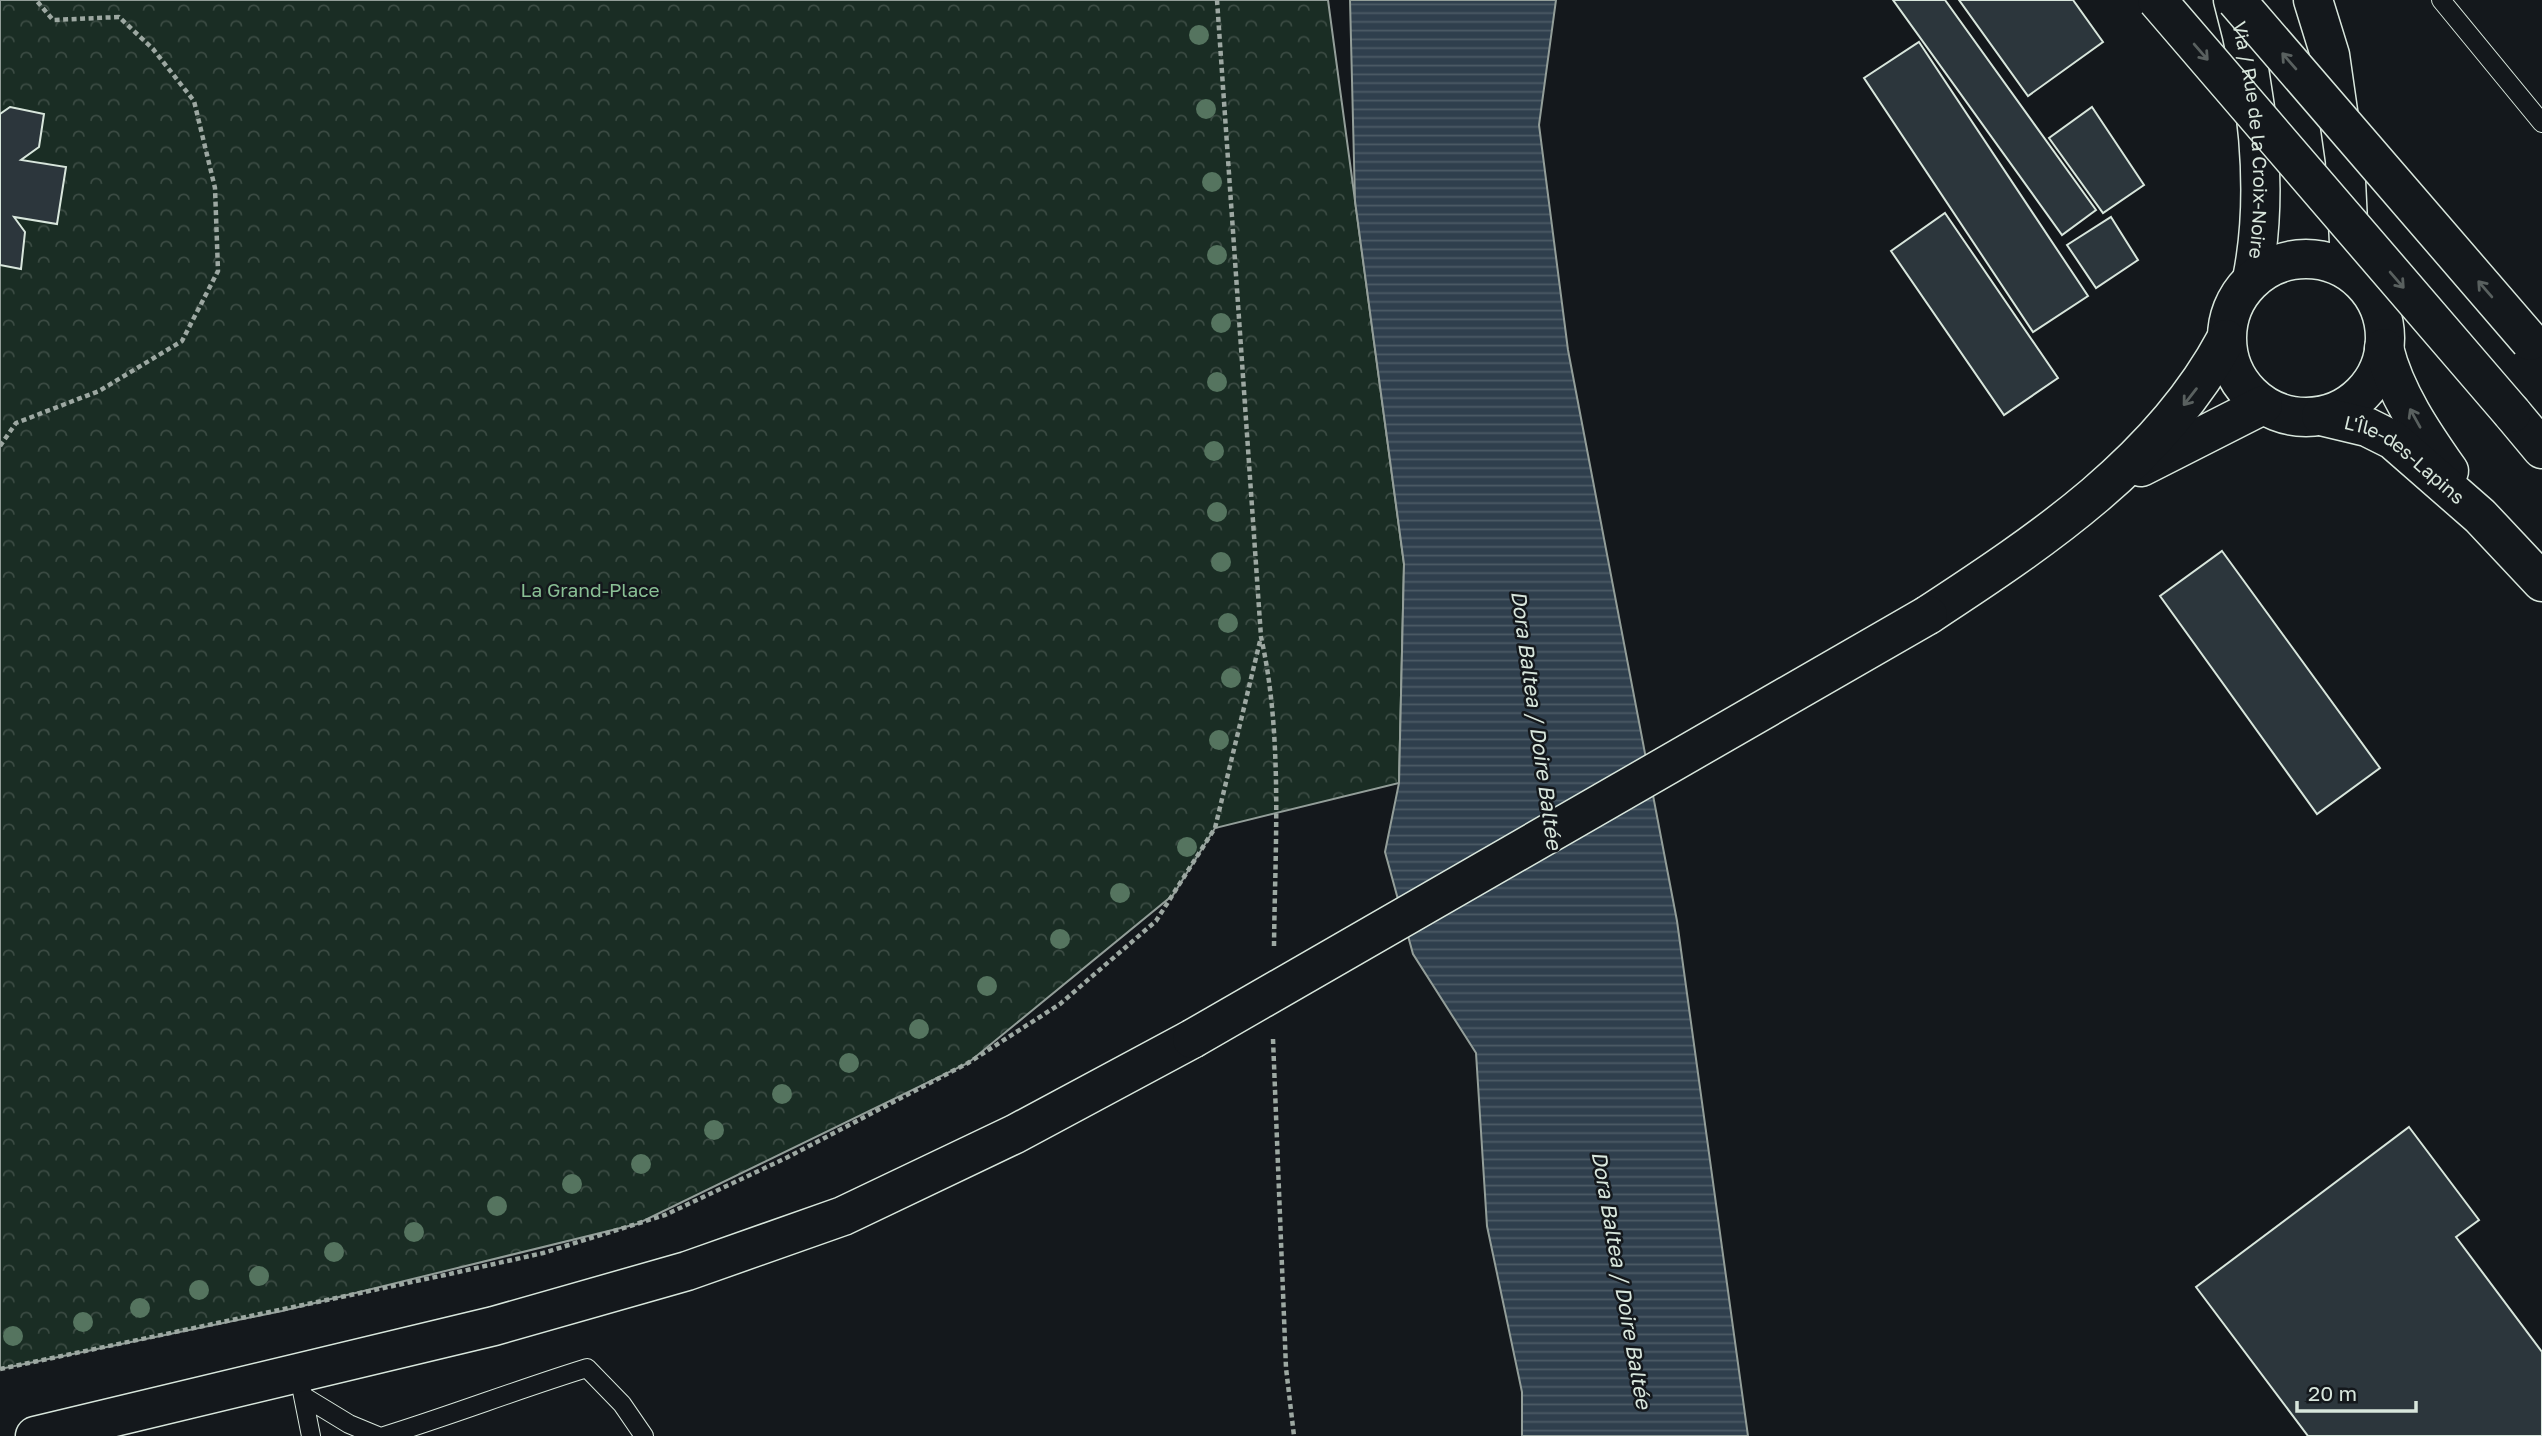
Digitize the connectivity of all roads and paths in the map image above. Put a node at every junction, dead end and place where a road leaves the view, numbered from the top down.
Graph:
1 (36, 0) edge
2 (1217, 0) edge
3 (2157, 0) edge
4 (2235, 0) edge
5 (2313, 0) edge
6 (2441, 0) edge
7 (2542, 123) edge
8 (2351, 273) junction
9 (2252, 279) junction
10 (2226, 340) junction
11 (2384, 348) junction
12 (2536, 348) edge
13 (2263, 405) junction
14 (2321, 416) junction
15 (0, 446) edge
16 (2542, 449) edge
17 (2098, 493) junction
18 (2480, 516) junction
19 (2542, 582) edge
20 (1261, 637) junction
21 (1274, 951) dead end
22 (1273, 1034) dead end
23 (0, 1369) edge
24 (301, 1385) junction
25 (35, 1436) edge
26 (311, 1436) edge
27 (378, 1436) edge
28 (384, 1436) edge
29 (644, 1436) edge
30 (1293, 1436) edge

1 - 15 path
2 - 20 path
3 -> 16 main road, bridge
4 - 9 main road, Via / Rue de la Croix-Noire
12 -> 4 main road, bridge
5 - 8 main road
6 - 7 lane
8 - 9 main road
8 - 11 main road
9 - 10 main road
10 - 13 main road
10 -> 17 main road
11 - 14 main road
18 -> 11 main road, L'Île-des-Lapins
13 - 14 main road
13 - 17 main road
14 - 18 main road, L'Île-des-Lapins
17 - 24 main road, bridge
18 - 19 main road, L'Île-des-Lapins
20 - 21 path
20 - 23 path
22 - 30 path
24 - 25 main road
24 - 26 lane
24 - 27 lane
28 - 29 lane

